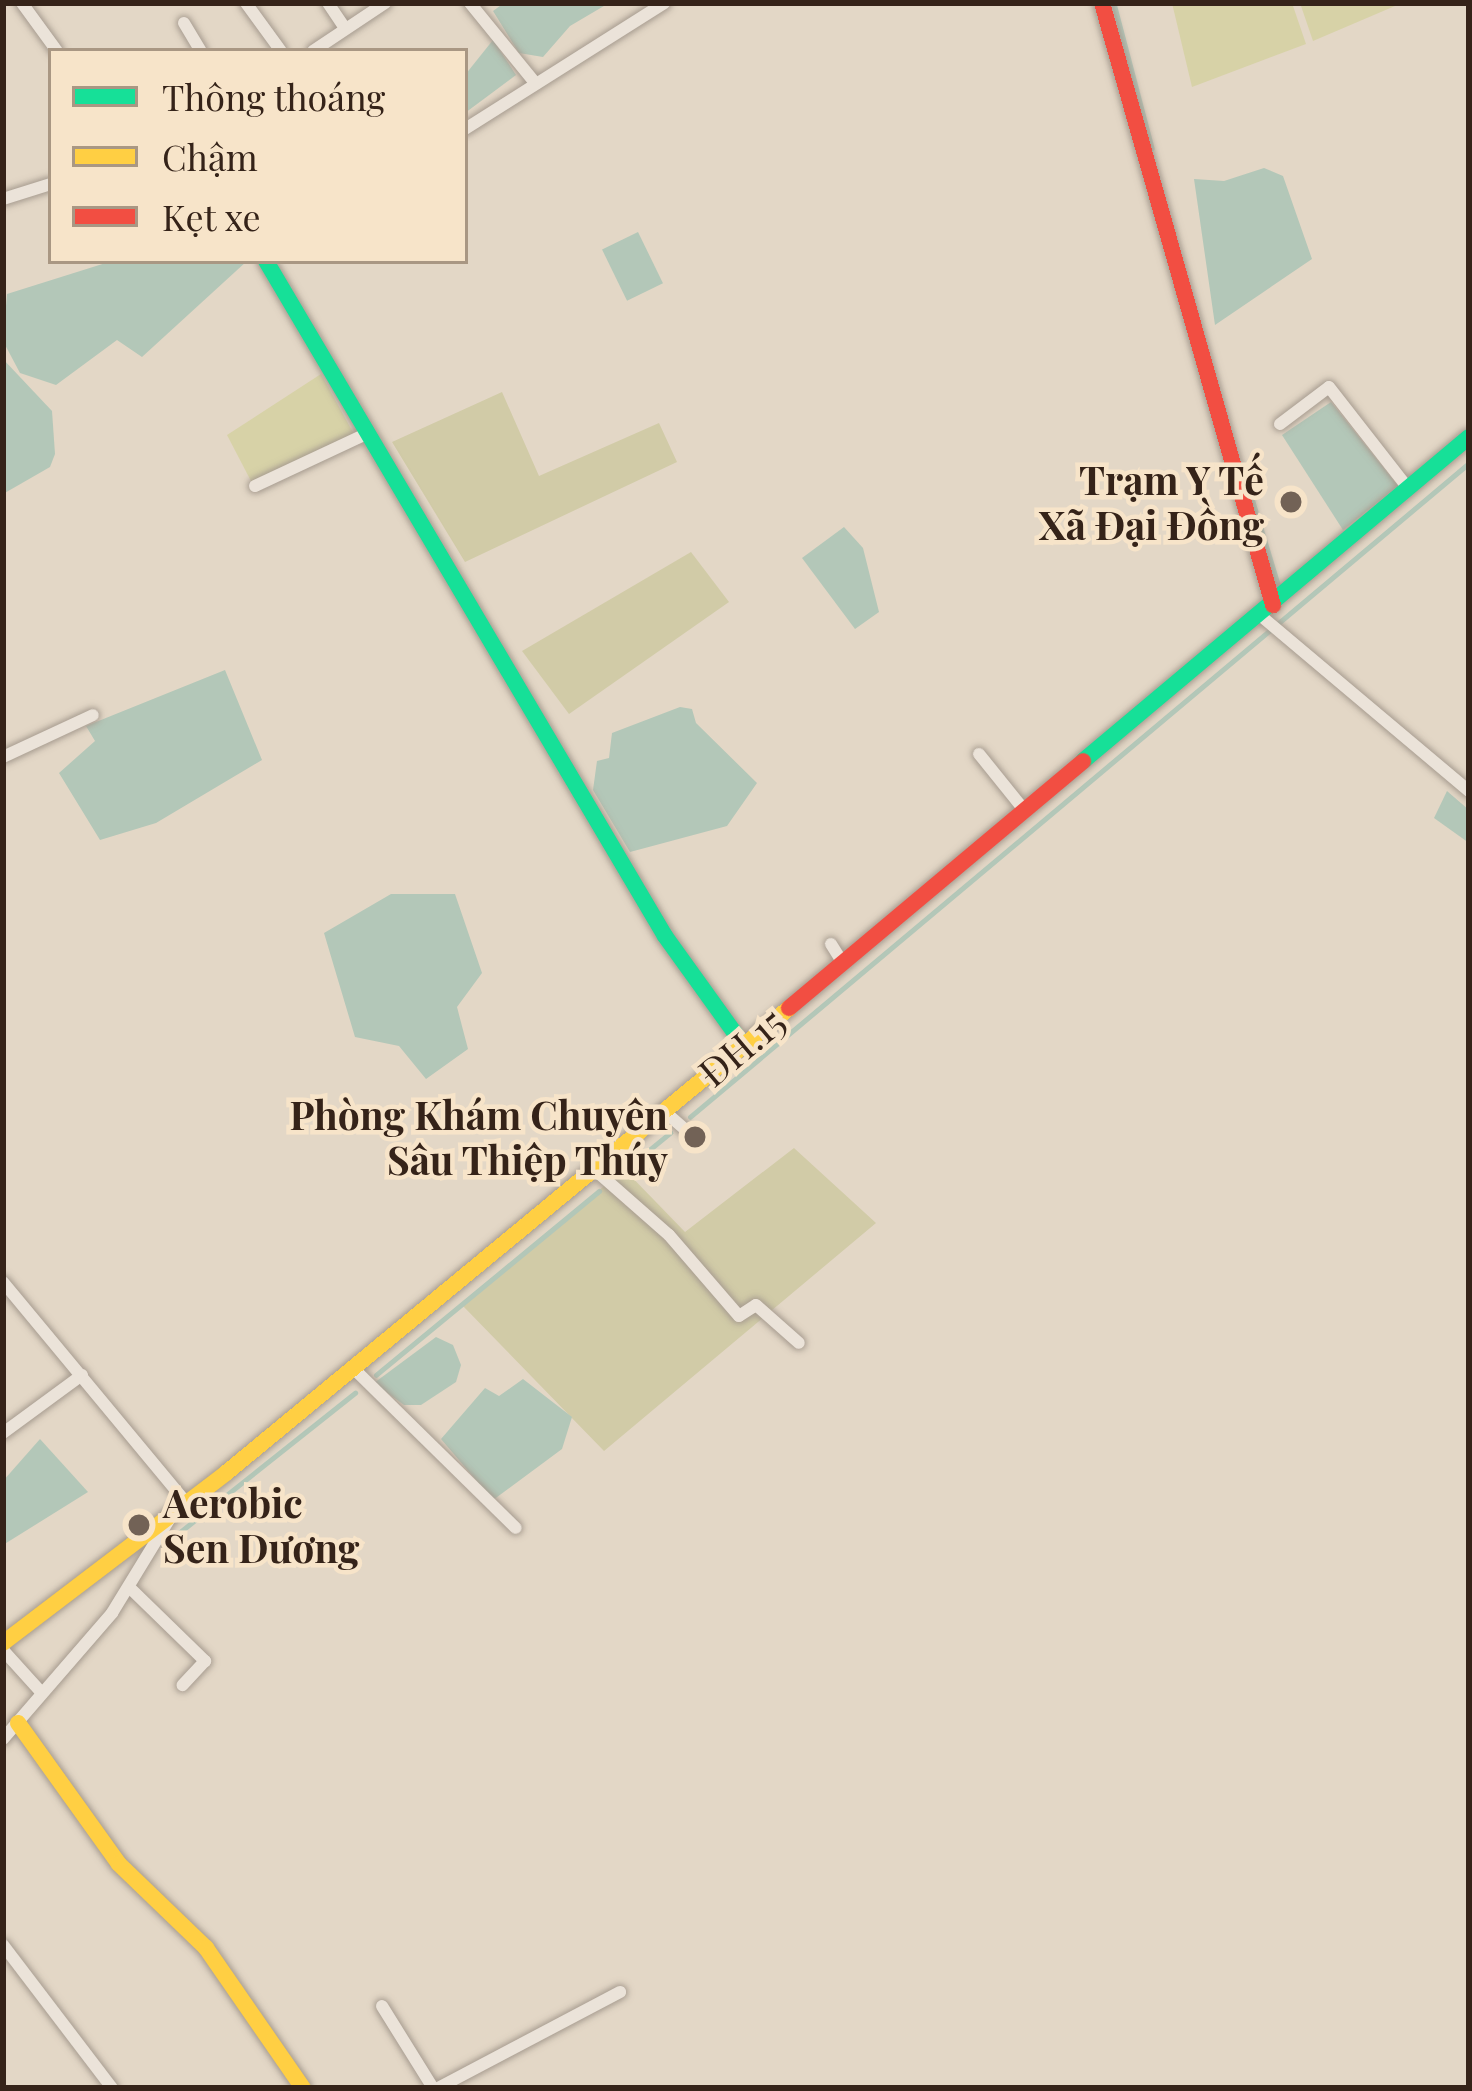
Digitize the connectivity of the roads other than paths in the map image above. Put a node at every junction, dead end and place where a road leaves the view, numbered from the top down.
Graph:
1 (22, 3) edge
2 (246, 3) edge
3 (328, 3) edge
4 (385, 3) edge
5 (470, 3) edge
6 (664, 3) edge
7 (1102, 3) edge
8 (184, 23) dead end
9 (345, 28) junction
10 (55, 48) edge
11 (199, 48) edge
12 (279, 48) edge
13 (317, 48) edge
14 (536, 84) junction
15 (468, 127) edge
16 (48, 185) edge
17 (3, 199) edge
18 (268, 264) edge
19 (1280, 424) dead end
20 (368, 433) junction
21 (1468, 433) edge
22 (255, 486) dead end
23 (1408, 488) junction
24 (1267, 610) junction
25 (93, 715) dead end
26 (979, 754) dead end
27 (3, 757) edge
28 (1469, 791) edge
29 (1025, 812) junction
30 (831, 944) dead end
31 (843, 963) junction
32 (742, 1043) junction
33 (664, 1111) junction
34 (687, 1131) dead end
35 (596, 1170) junction
36 (3, 1282) edge
37 (799, 1343) dead end
38 (352, 1368) junction
39 (82, 1375) junction
40 (3, 1433) edge
41 (187, 1504) junction
42 (170, 1518) junction
43 (516, 1528) dead end
44 (130, 1588) junction
45 (3, 1647) edge
46 (183, 1685) dead end
47 (41, 1692) junction
48 (18, 1723) junction
49 (3, 1739) edge
50 (3, 1945) edge
51 (620, 1992) dead end
52 (382, 2006) dead end
53 (112, 2088) edge
54 (303, 2088) edge
55 (435, 2088) edge

1 - 10 street
2 - 12 street
3 - 9 street
4 - 9 street
5 - 14 street
6 - 14 street
7 - 24 street
8 - 11 street
9 - 13 street
14 - 15 street
16 - 17 street
18 - 20 street
19 - 23 street
20 - 22 street
20 - 32 street
21 - 23 street, ĐH.15 / ĐH.15
23 - 24 street, ĐH.15 / ĐH.15
24 - 28 street
24 - 29 street, ĐH.15 / ĐH.15
25 - 27 street
26 - 29 street
29 - 31 street, ĐH.15 / ĐH.15
30 - 31 street
31 - 32 street, ĐH.15 / ĐH.15
32 - 33 street, ĐH.15 / ĐH.15
33 - 34 street
33 - 35 street, ĐH.15 / ĐH.15
35 - 37 street
35 - 38 street, ĐH.15 / ĐH.15
36 - 39 street
38 - 41 street, ĐH.15 / ĐH.15
38 - 43 street
39 - 40 street
39 - 41 street
41 - 42 street, ĐH.15 / ĐH.15
42 - 44 street
42 - 45 street, ĐH.15 / ĐH.15
44 - 46 street
44 - 47 street
45 - 47 street
47 - 48 street
48 - 49 street
48 - 54 street
50 - 53 street
51 - 55 street
52 - 55 street

